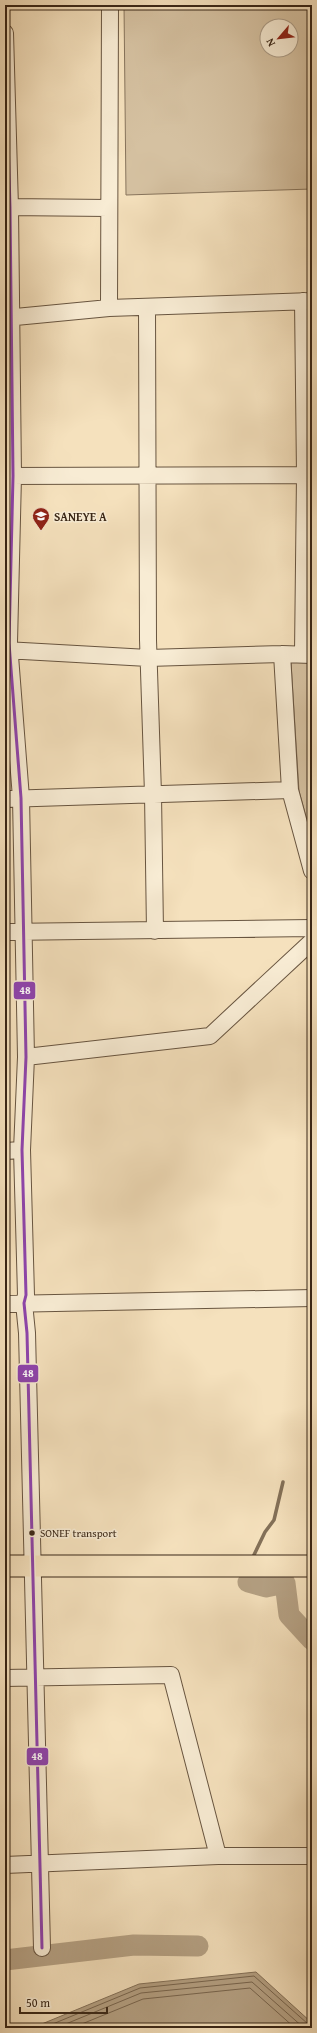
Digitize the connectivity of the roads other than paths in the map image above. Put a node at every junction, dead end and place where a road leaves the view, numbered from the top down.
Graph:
1 (110, 5) edge
2 (5, 33) edge
3 (5, 55) edge
4 (7, 208) edge
5 (109, 208) junction
6 (307, 301) edge
7 (147, 307) junction
8 (109, 308) junction
9 (8, 318) edge
10 (308, 475) edge
11 (9, 476) edge
12 (149, 476) junction
13 (7, 650) edge
14 (282, 654) junction
15 (307, 655) edge
16 (148, 658) junction
17 (290, 790) junction
18 (153, 794) junction
19 (13, 798) edge
20 (312, 871) edge
21 (312, 928) edge
22 (23, 931) junction
23 (155, 931) junction
24 (5, 932) edge
25 (312, 941) edge
26 (26, 1057) junction
27 (22, 1150) junction
28 (5, 1151) edge
29 (312, 1298) edge
30 (24, 1303) junction
31 (5, 1304) edge
32 (5, 1566) edge
33 (312, 1566) edge
34 (33, 1567) junction
35 (36, 1677) junction
36 (5, 1678) edge
37 (218, 1856) junction
38 (312, 1856) edge
39 (40, 1864) junction
40 (5, 1865) edge
41 (42, 1948) dead end

1 - 5 street
2 - 3 street
3 - 4 street
4 - 5 street
4 - 9 street
5 - 8 street
6 - 7 street
6 - 10 street
7 - 8 street
7 - 12 street
8 - 9 street
9 - 11 street
10 - 12 street
10 - 15 street
11 - 12 street
11 - 13 street
12 - 16 street
13 - 16 street
13 - 19 street
14 - 15 street
14 - 16 street
14 - 17 street
16 - 18 street
17 - 18 street
17 - 20 street
18 - 19 street
18 - 23 street
19 - 22 street
21 - 23 street
22 - 23 street
22 - 24 street
22 - 26 street
25 - 26 street
26 - 27 street
27 - 28 street
27 - 30 street
29 - 30 street
30 - 31 street
30 - 34 street
32 - 34 main road
33 - 34 main road
34 - 35 street
35 - 36 street
35 - 37 street
35 - 39 street
37 - 38 street
37 - 39 street
39 - 40 street
39 - 41 street

